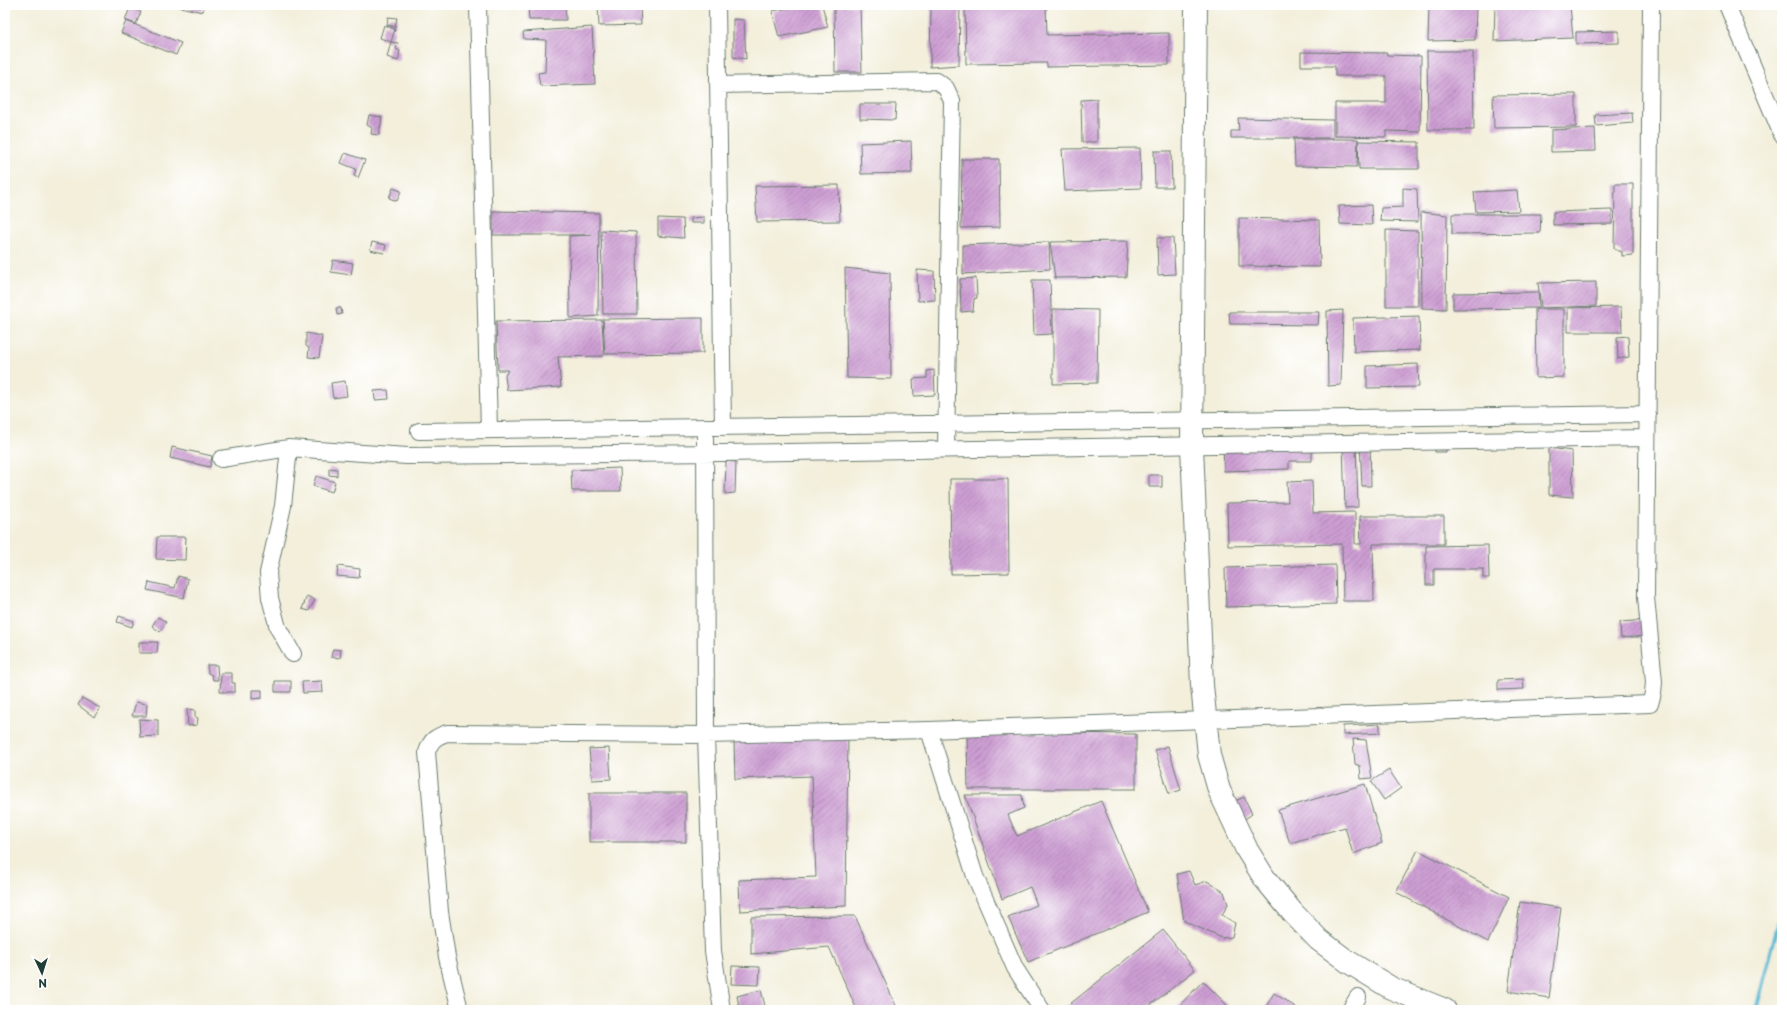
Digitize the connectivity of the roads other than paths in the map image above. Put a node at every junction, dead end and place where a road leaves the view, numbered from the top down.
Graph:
1 (478, 5) edge
2 (717, 5) edge
3 (1196, 5) edge
4 (1651, 5) edge
5 (1727, 5) edge
6 (718, 85) junction
7 (1782, 135) edge
8 (1648, 414) junction
9 (1192, 420) junction
10 (947, 424) junction
11 (705, 427) junction
12 (723, 427) junction
13 (489, 430) junction
14 (419, 431) dead end
15 (1647, 438) junction
16 (1192, 446) junction
17 (289, 448) junction
18 (946, 449) junction
19 (705, 453) junction
20 (222, 459) dead end
21 (293, 654) dead end
22 (1204, 720) junction
23 (929, 730) junction
24 (706, 734) junction
25 (460, 1010) edge
26 (722, 1010) edge
27 (1042, 1010) edge
28 (1445, 1010) edge

1 - 13 street
2 - 6 street
3 - 9 street
4 - 8 street
5 - 7 street
6 - 10 street
6 - 12 street
8 - 9 street
8 - 15 street
9 - 10 street
9 - 16 street
10 - 12 street
10 - 18 street
11 - 12 street
11 - 13 street
11 - 19 street
13 - 14 street
15 - 16 street
15 - 22 street
16 - 18 street
16 - 22 street
17 - 19 street
17 - 20 street
17 - 21 street
18 - 19 street
19 - 24 street
22 - 23 street
22 - 28 street
23 - 24 street
23 - 27 street
24 - 25 street
24 - 26 street

